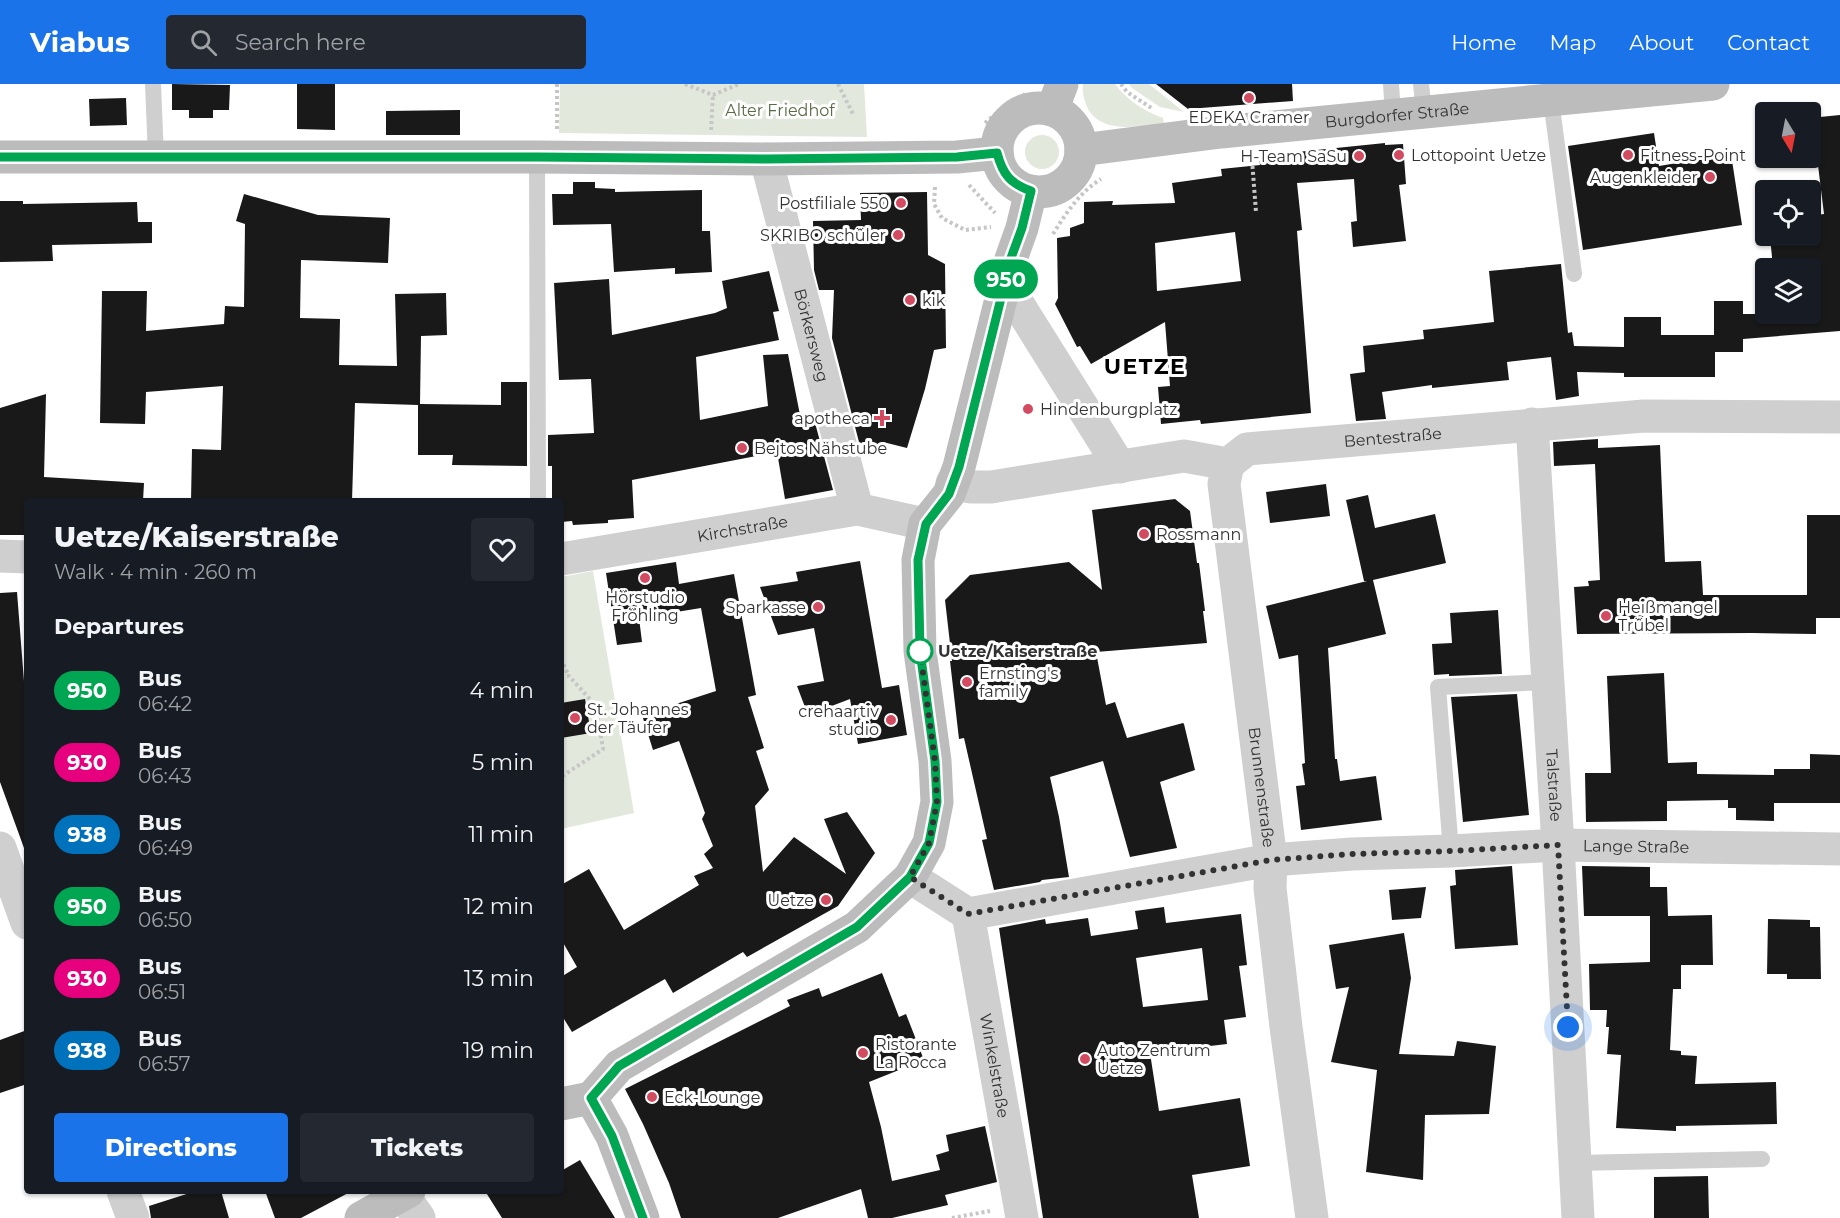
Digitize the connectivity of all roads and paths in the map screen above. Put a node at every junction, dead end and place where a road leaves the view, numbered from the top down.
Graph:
1 (153, 84) edge
2 (557, 84) edge
3 (686, 84) edge
4 (739, 84) edge
5 (838, 84) edge
6 (1707, 84) edge
7 (1057, 97) edge
8 (1407, 99) edge
9 (1551, 100) junction
10 (854, 116) dead end
11 (1250, 129) junction
12 (1082, 150) junction
13 (997, 153) junction
14 (0, 157) edge
15 (156, 157) junction
16 (542, 157) junction
17 (766, 159) junction
18 (943, 182) dead end
19 (1031, 191) junction
20 (1256, 212) dead end
21 (996, 226) dead end
22 (1574, 274) dead end
23 (1002, 293) junction
24 (1840, 417) edge
25 (1532, 424) junction
26 (1228, 464) junction
27 (1120, 467) junction
28 (952, 483) junction
29 (538, 498) edge
30 (857, 509) junction
31 (926, 524) junction
32 (0, 556) edge
33 (24, 557) edge
34 (564, 558) edge
35 (564, 665) edge
36 (564, 676) edge
37 (569, 676) junction
38 (1548, 682) junction
39 (564, 775) edge
40 (1558, 845) junction
41 (0, 848) edge
42 (1840, 849) edge
43 (1452, 851) junction
44 (1271, 860) junction
45 (910, 877) junction
46 (968, 914) junction
47 (24, 915) edge
48 (576, 1101) edge
49 (1762, 1159) dead end
50 (1575, 1163) junction
51 (124, 1194) edge
52 (408, 1199) edge
53 (1021, 1212) edge
54 (133, 1218) edge
55 (361, 1218) edge
56 (643, 1218) edge
57 (952, 1218) edge
58 (1312, 1218) edge
59 (1578, 1218) edge

1 - 15 lane
2 - 16 path
3 - 4 path
5 - 10 path
6 - 9 street, Burgdorfer Straße
7 - 12 street
7 - 13 street
8 - 9 street, Burgdorfer Straße
8 - 11 street, Burgdorfer Straße
9 - 22 lane
11 - 12 street, Burgdorfer Straße
11 - 20 path
12 - 19 street
13 - 17 street
13 - 19 street
14 - 15 street
15 - 16 street
16 - 17 street
16 - 29 lane
17 - 30 street, Börkersweg
18 - 21 path
19 - 23 street
23 - 27 street
23 - 28 street
24 - 25 street, Bentestraße
25 - 26 street, Bentestraße
25 - 38 street, Talstraße
26 - 27 street
26 - 44 street, Brunnenstraße
27 - 28 street
28 - 31 street
30 - 31 street, Kirchstraße
30 - 34 street, Kirchstraße
31 - 45 street
32 - 33 street
35 - 37 path
36 - 37 path
37 - 39 path
38 - 40 street, Talstraße
38 - 43 lane
40 - 42 street, Lange Straße
40 - 43 street, Lange Straße
40 - 50 street, Talstraße
41 - 47 street
43 - 44 street, Lange Straße
44 - 46 street, Lange Straße
44 - 58 street, Brunnenstraße
45 - 46 street
45 - 48 street
46 - 53 street, Winkelstraße
48 - 56 street
49 - 50 lane
50 - 59 street, Talstraße
51 - 54 street
52 - 55 street
53 - 57 path

